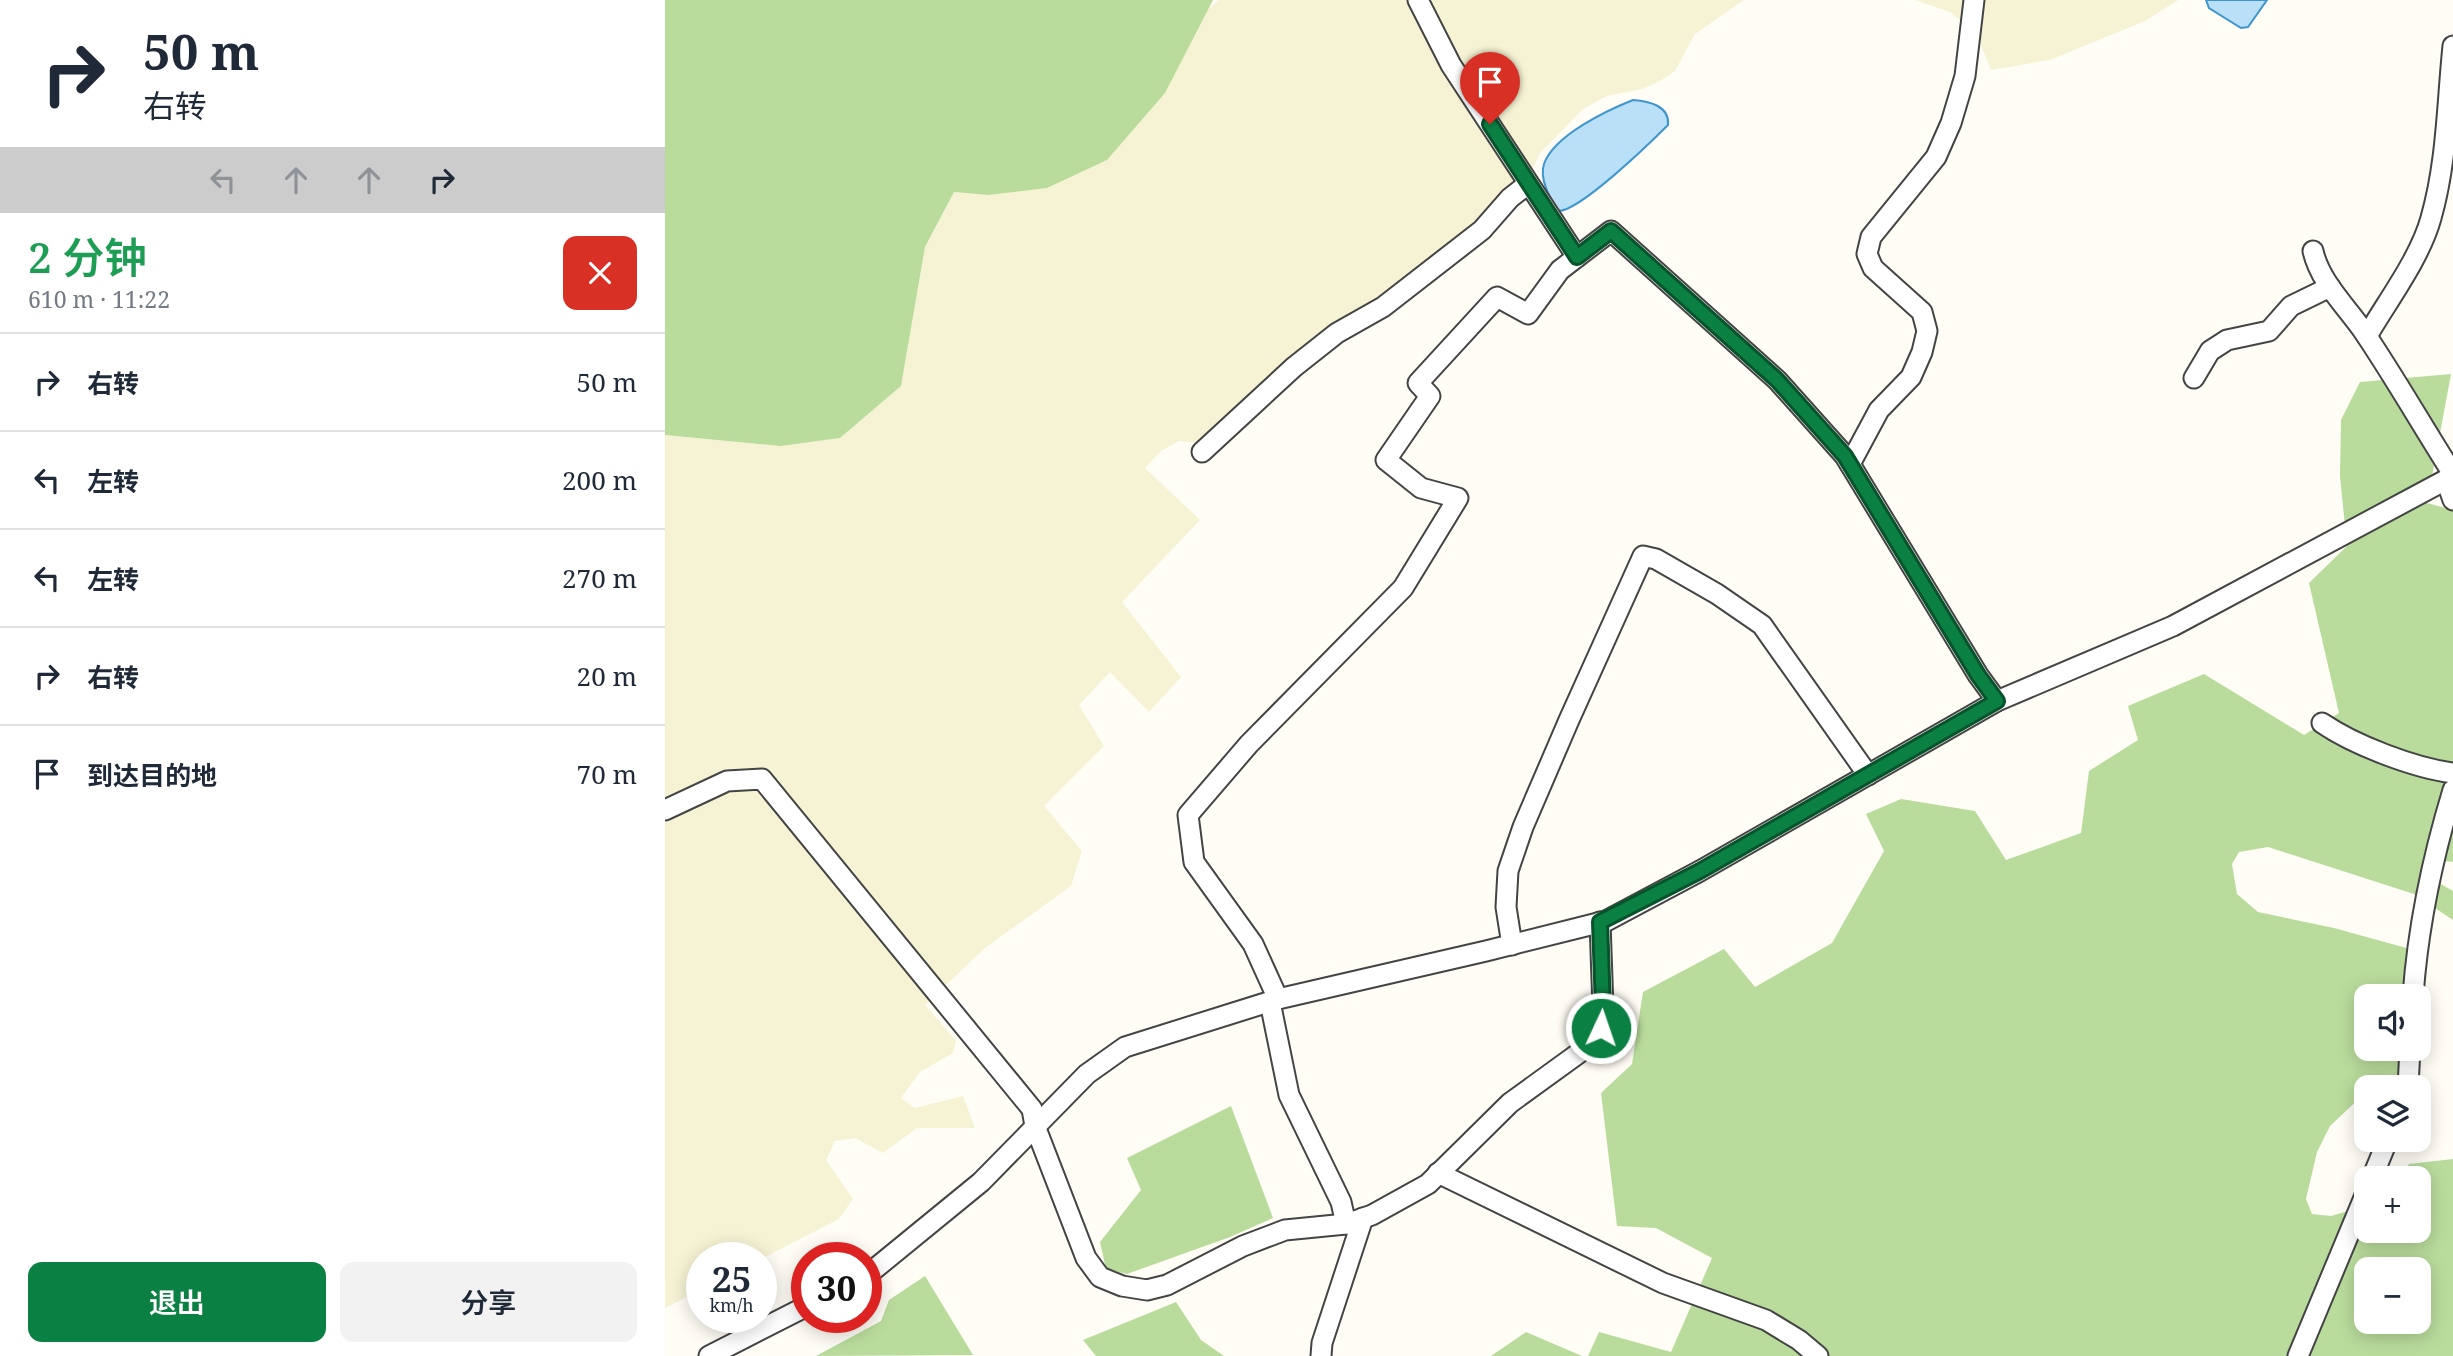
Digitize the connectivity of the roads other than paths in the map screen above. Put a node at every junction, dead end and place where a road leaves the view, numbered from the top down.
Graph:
1 (1418, 0) edge
2 (1974, 0) edge
3 (2452, 56) edge
4 (1528, 184) junction
5 (2313, 251) dead end
6 (1577, 257) junction
7 (2330, 287) junction
8 (2367, 336) junction
9 (2194, 377) dead end
10 (1202, 452) dead end
11 (1850, 464) junction
12 (2451, 477) edge
13 (2453, 500) edge
14 (1997, 701) junction
15 (2322, 723) dead end
16 (2453, 773) edge
17 (1868, 775) junction
18 (2453, 790) edge
19 (665, 810) edge
20 (1600, 922) junction
21 (1512, 945) junction
22 (2415, 984) edge
23 (1274, 1000) junction
24 (1035, 1126) junction
25 (1438, 1173) junction
26 (1354, 1221) junction
27 (2354, 1222) edge
28 (882, 1263) edge
29 (791, 1314) edge
30 (709, 1356) edge
31 (1321, 1356) edge
32 (1818, 1356) edge
33 (2298, 1356) edge

1 - 4 street
2 - 11 street
3 - 8 street
4 - 6 street
4 - 10 street
5 - 7 street
6 - 11 street
6 - 23 street
7 - 8 street
7 - 9 street
8 - 12 street
11 - 14 street
12 - 13 street
12 - 14 street
14 - 17 street
15 - 16 street
17 - 20 street
17 - 21 street
18 - 22 street
19 - 24 street
20 - 21 street
20 - 25 street
21 - 23 street
23 - 24 street
23 - 26 street
24 - 26 street
24 - 28 street
25 - 26 street
25 - 32 street
26 - 31 street
27 - 33 street
29 - 30 street

